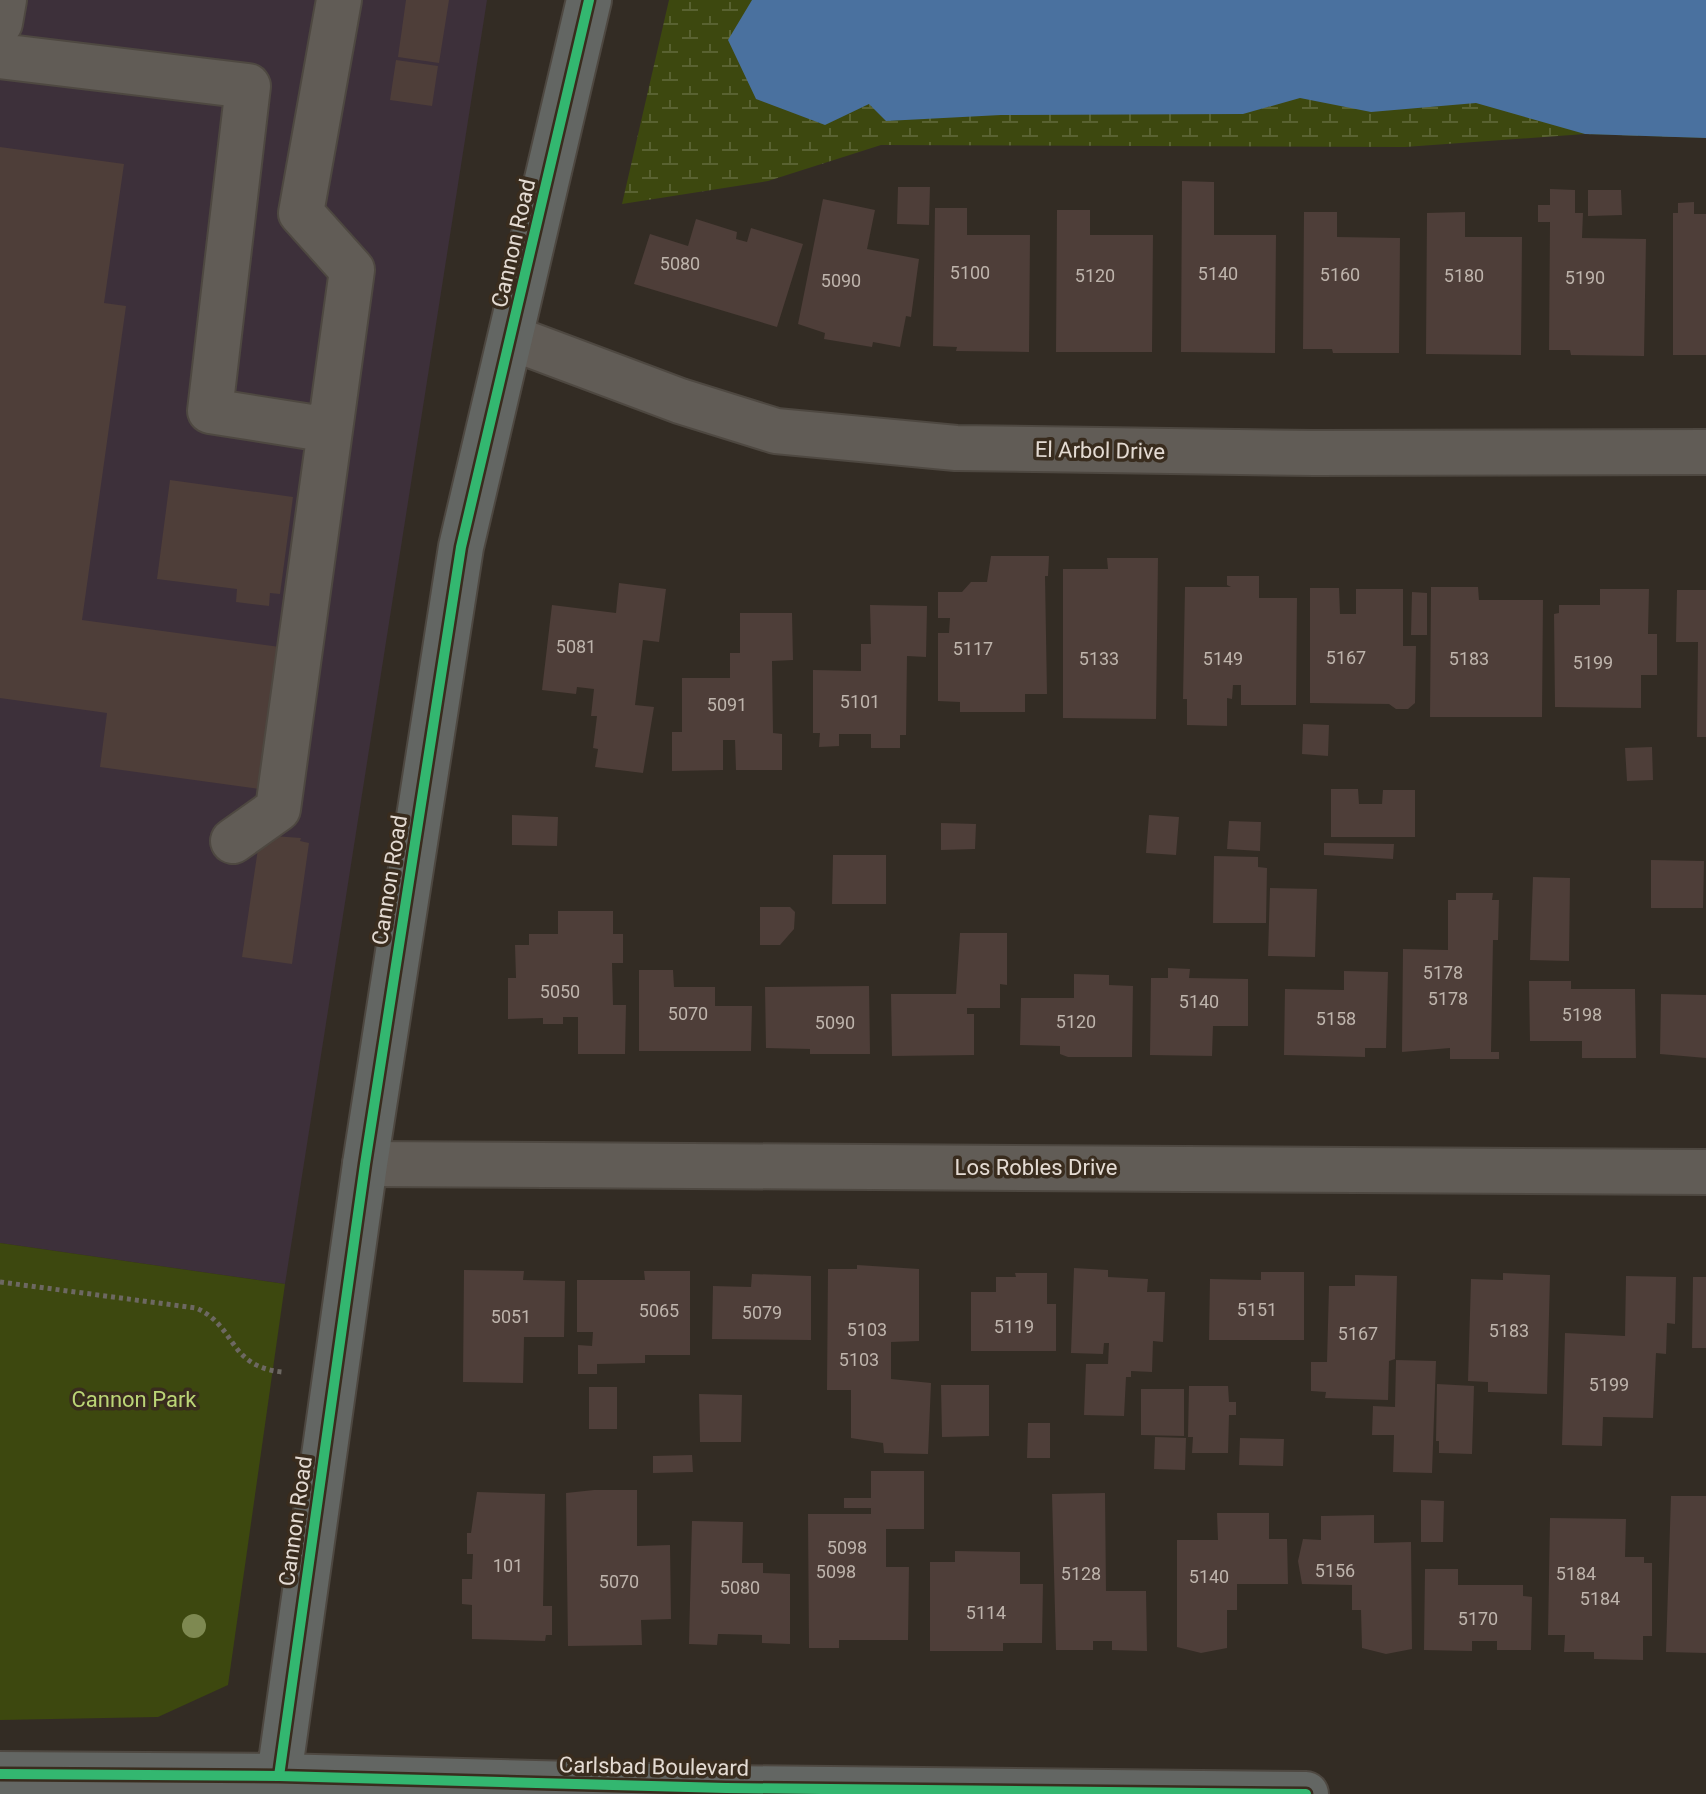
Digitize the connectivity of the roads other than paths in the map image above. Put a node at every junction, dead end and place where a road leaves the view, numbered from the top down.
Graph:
1 (4, 0) edge
2 (339, 0) edge
3 (589, 0) edge
4 (0, 23) edge
5 (0, 56) edge
6 (512, 338) junction
7 (330, 430) junction
8 (1706, 452) edge
9 (233, 841) dead end
10 (365, 1164) junction
11 (1706, 1172) edge
12 (0, 1774) edge
13 (279, 1776) junction
14 (726, 1791) edge
15 (1306, 1794) edge

1 - 4 street
2 - 7 street
3 - 6 main road, Cannon Road
5 - 7 street
6 - 8 street, El Arbol Drive
6 - 10 main road, Cannon Road
7 - 9 street
10 - 11 street, Los Robles Drive
10 - 13 main road, Cannon Road
12 - 13 main road, Carlsbad Boulevard
13 - 14 main road, Carlsbad Boulevard
14 - 15 main road, Carlsbad Boulevard

